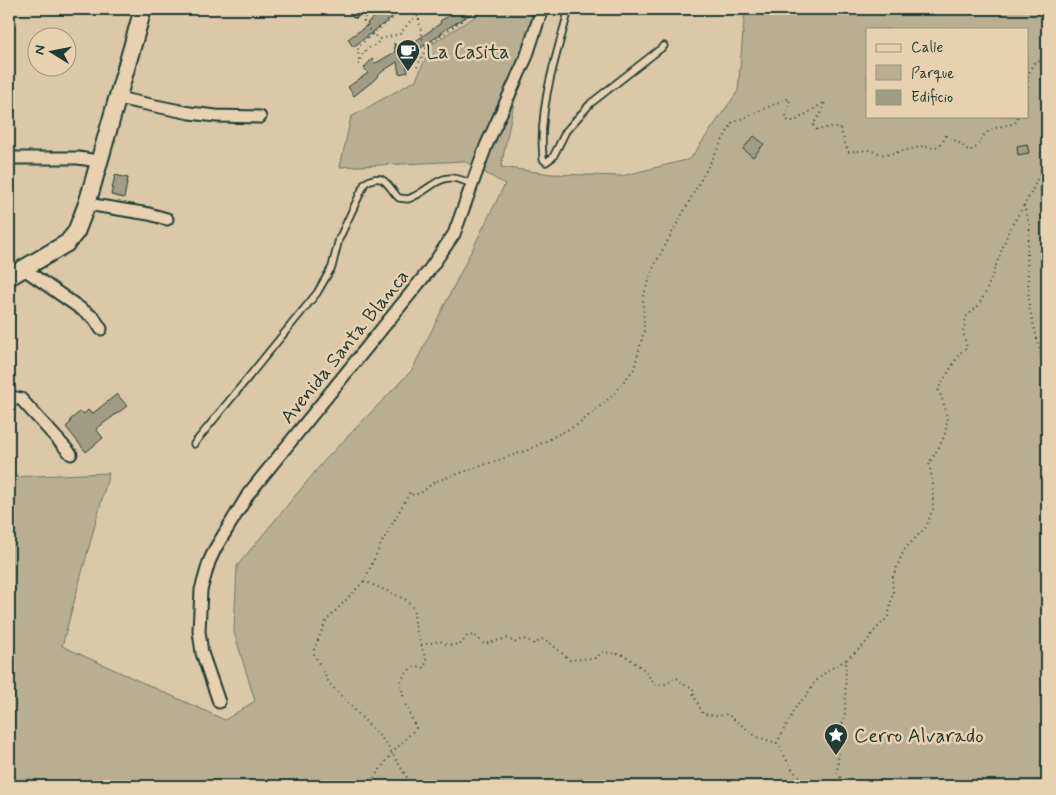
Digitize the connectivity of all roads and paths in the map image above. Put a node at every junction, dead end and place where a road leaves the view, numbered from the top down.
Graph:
1 (143, 9) edge
2 (372, 9) edge
3 (406, 9) edge
4 (417, 9) edge
5 (424, 9) edge
6 (478, 9) edge
7 (542, 9) edge
8 (569, 9) edge
9 (419, 16) junction
10 (372, 34) junction
11 (380, 39) junction
12 (428, 46) junction
13 (664, 46) dead end
14 (1047, 62) edge
15 (417, 67) dead end
16 (1028, 73) edge
17 (117, 98) junction
18 (260, 117) dead end
19 (1017, 118) edge
20 (1047, 145) edge
21 (9, 158) edge
22 (98, 162) junction
23 (471, 184) junction
24 (87, 204) junction
25 (1024, 205) junction
26 (167, 219) dead end
27 (24, 269) junction
28 (9, 277) edge
29 (101, 329) dead end
30 (1047, 371) edge
31 (9, 402) edge
32 (194, 444) dead end
33 (71, 454) dead end
34 (364, 581) junction
35 (421, 645) junction
36 (846, 660) junction
37 (219, 702) dead end
38 (777, 743) junction
39 (392, 753) junction
40 (368, 786) edge
41 (412, 786) edge
42 (801, 786) edge
43 (846, 786) edge

1 - 17 main road
2 - 10 path
3 - 10 path
4 - 9 path
5 - 9 path
6 - 12 path
7 - 23 street, Avenida Santa Blanca
8 - 13 lane
9 - 11 path
9 - 12 path
10 - 11 path
10 - 11 path
12 - 15 path
14 - 16 path
17 - 18 street
17 - 22 main road
19 - 34 path
20 - 25 path
21 - 22 street
22 - 24 main road
23 - 32 lane
23 - 37 street, Avenida Santa Blanca
24 - 26 street
24 - 27 main road
25 - 30 path
25 - 36 path
27 - 28 main road
27 - 29 street
31 - 33 street
34 - 35 path
34 - 39 path
35 - 38 path
35 - 39 path
36 - 38 path
36 - 43 path
38 - 42 path
39 - 40 path
39 - 41 path

